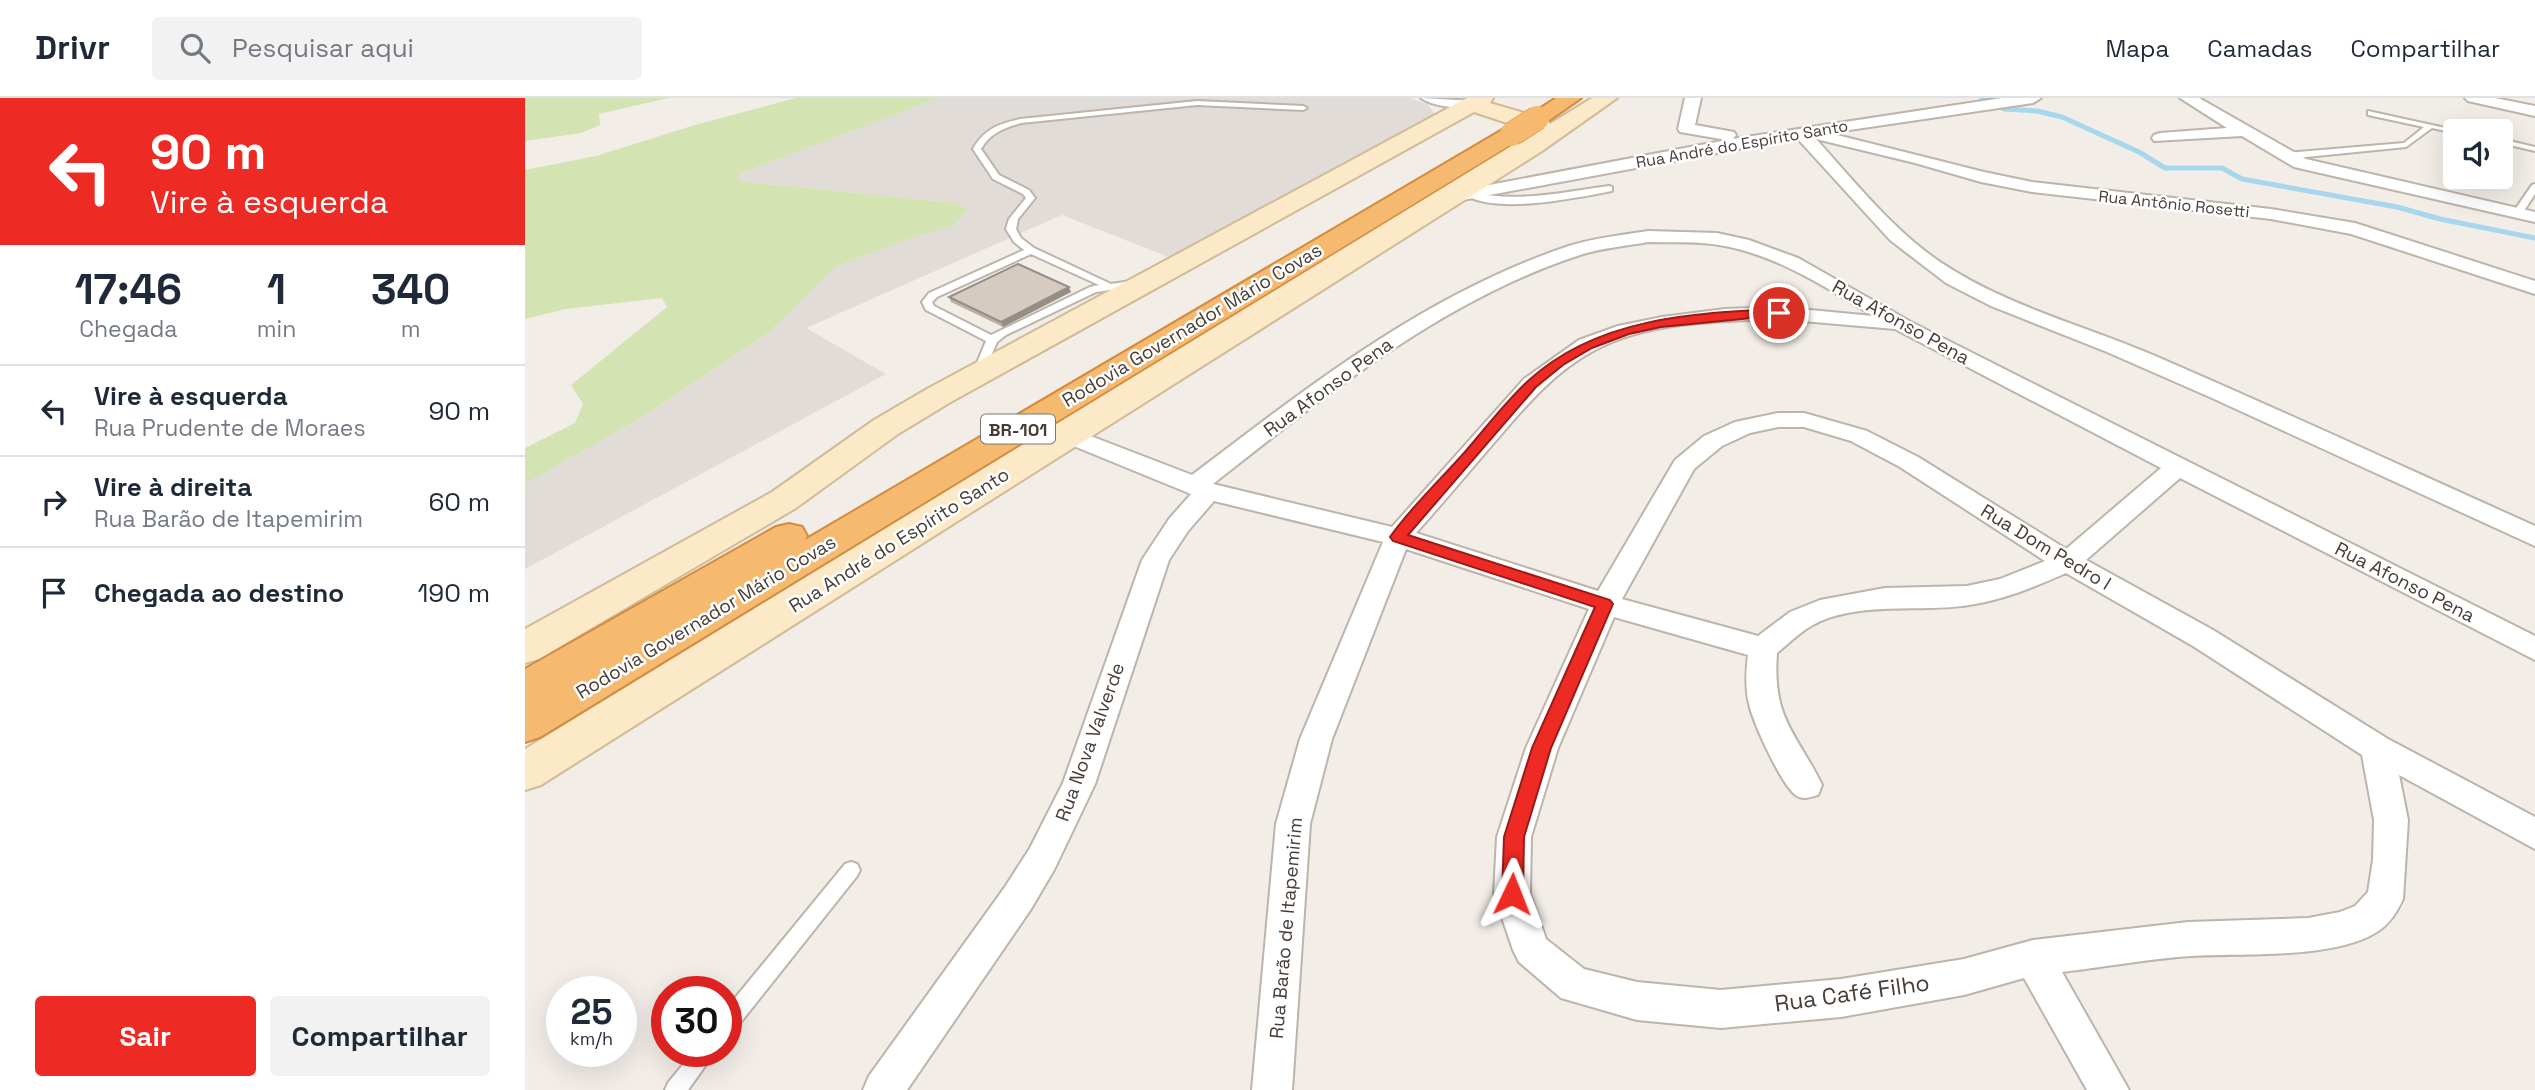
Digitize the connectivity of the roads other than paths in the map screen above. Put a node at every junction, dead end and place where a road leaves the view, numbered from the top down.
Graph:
1 (1428, 98) edge
2 (1571, 98) edge
3 (1607, 98) edge
4 (1693, 98) edge
5 (2033, 98) edge
6 (2187, 98) edge
7 (2473, 98) edge
8 (1971, 101) edge
9 (1303, 108) dead end
10 (2535, 111) edge
11 (2371, 113) dead end
12 (1510, 117) edge
13 (1439, 121) junction
14 (2430, 126) junction
15 (2443, 129) edge
16 (2244, 131) junction
17 (1805, 133) junction
18 (1762, 138) junction
19 (2160, 138) dead end
20 (2513, 144) edge
21 (2535, 149) edge
22 (1922, 155) junction
23 (2286, 156) junction
24 (1979, 159) dead end
25 (2019, 166) dead end
26 (2067, 187) junction
27 (2535, 187) edge
28 (1609, 189) dead end
29 (1460, 195) junction
30 (2526, 215) edge
31 (1031, 250) junction
32 (1147, 282) junction
33 (1108, 286) junction
34 (2535, 288) edge
35 (1904, 326) junction
36 (992, 340) junction
37 (978, 375) junction
38 (1067, 435) junction
39 (2179, 466) junction
40 (1201, 488) junction
41 (1398, 537) junction
42 (2535, 537) edge
43 (2067, 562) junction
44 (1605, 604) junction
45 (525, 648) edge
46 (1763, 648) junction
47 (2535, 649) edge
48 (525, 689) edge
49 (525, 725) edge
50 (2377, 748) junction
51 (525, 772) edge
52 (1806, 785) dead end
53 (2535, 834) edge
54 (851, 870) dead end
55 (2033, 958) junction
56 (742, 1005) edge
57 (693, 1067) edge
58 (675, 1090) edge
59 (883, 1090) edge
60 (1272, 1090) edge
61 (2109, 1090) edge

1 - 12 street
1 - 13 street
2 - 12 highway, Rodovia Governador Mário Covas / BR-101
3 - 12 street, Rua André do Espírito Santo
4 - 18 street
5 - 8 street, Rua André do Espírito Santo
6 - 16 street
7 - 10 street
8 - 17 street, Rua André do Espírito Santo
9 - 31 lane
11 - 14 lane
12 - 13 street, Rodovia Governador Mário Covas
12 - 13 street
12 - 29 street, Rua André do Espírito Santo
12 - 48 highway, Rodovia Governador Mário Covas / BR-101
12 - 49 highway, Rodovia Governador Mário Covas / BR-101
13 - 32 street, Rodovia Governador Mário Covas
14 - 15 lane
14 - 23 lane
16 - 19 street
16 - 23 street
17 - 18 street, Rua André do Espírito Santo
17 - 22 street, Rua Antônio Rosetti
17 - 42 street
18 - 29 street, Rua André do Espírito Santo
20 - 21 lane
22 - 24 street
22 - 26 street, Rua Antônio Rosetti
23 - 30 street
25 - 26 street
26 - 34 street, Rua Antônio Rosetti
27 - 30 lane
28 - 29 lane
29 - 38 street, Rua André do Espírito Santo
31 - 33 lane
31 - 36 lane
32 - 33 lane
32 - 37 street, Rodovia Governador Mário Covas
33 - 36 lane
35 - 39 street, Rua Afonso Pena
35 - 40 street, Rua Afonso Pena
35 - 41 street, Rua Barão de Itapemirim
36 - 37 lane
37 - 45 street, Rodovia Governador Mário Covas
38 - 40 street
38 - 51 street, Rua André do Espírito Santo
39 - 43 street
39 - 47 street, Rua Afonso Pena
40 - 41 street
40 - 59 street, Rua Nova Valverde
41 - 44 street
41 - 60 street, Rua Barão de Itapemirim
43 - 44 street, Rua Dom Pedro I
43 - 46 street
43 - 50 street, Rua Dom Pedro I
44 - 46 street
44 - 55 street, Rua Café Filho
46 - 52 street
50 - 53 street, Rua Dom Pedro I
50 - 55 street, Rua Café Filho
54 - 56 lane
55 - 61 street
57 - 58 lane

